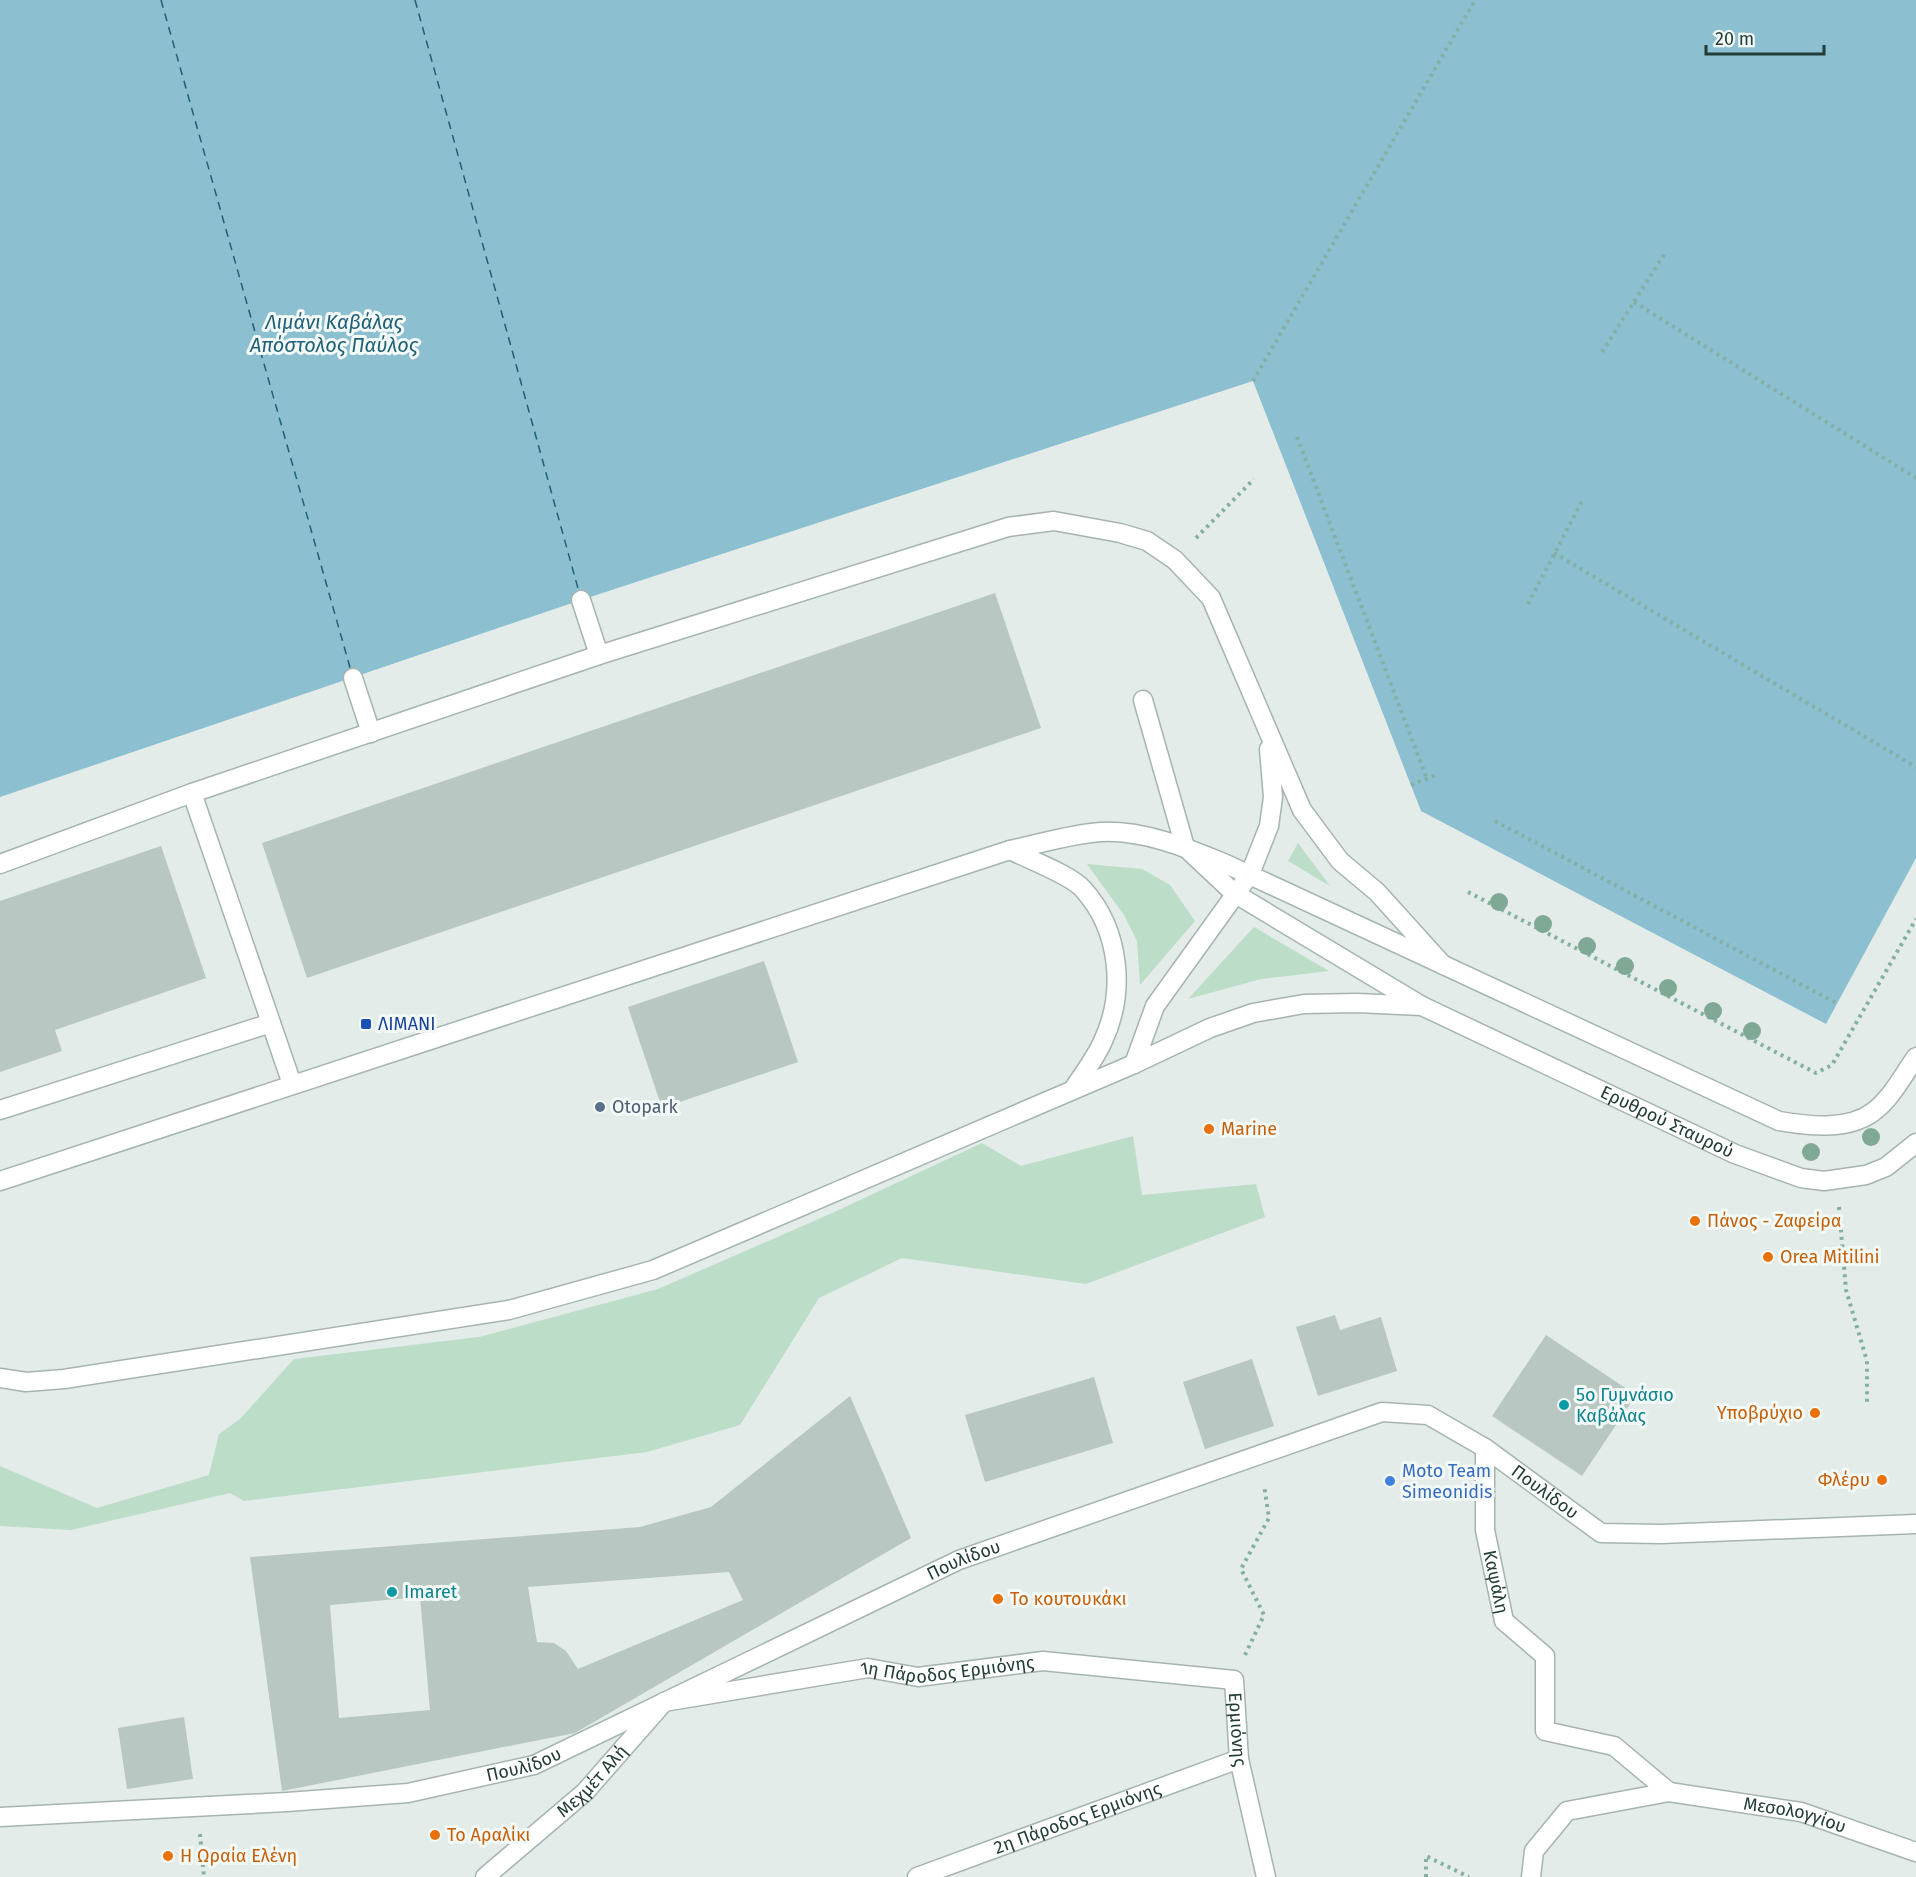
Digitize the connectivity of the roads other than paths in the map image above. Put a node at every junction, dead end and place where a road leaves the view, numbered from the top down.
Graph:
1 (581, 600) dead end
2 (599, 655) junction
3 (353, 678) dead end
4 (1143, 700) dead end
5 (370, 733) junction
6 (1268, 735) junction
7 (192, 794) junction
8 (1185, 847) junction
9 (1010, 850) junction
10 (0, 864) edge
11 (1250, 874) junction
12 (1234, 893) junction
13 (1444, 966) junction
14 (1422, 1006) junction
15 (271, 1023) junction
16 (1916, 1057) edge
17 (1134, 1064) junction
18 (292, 1084) junction
19 (1074, 1088) junction
20 (0, 1110) edge
21 (1916, 1143) edge
22 (0, 1181) edge
23 (0, 1378) edge
24 (1485, 1448) junction
25 (1916, 1524) edge
26 (1234, 1680) joint
27 (664, 1702) junction
28 (1239, 1759) junction
29 (1669, 1792) junction
30 (0, 1817) edge
31 (1916, 1852) edge
32 (485, 1877) edge
33 (917, 1877) edge
34 (1266, 1877) edge
35 (1531, 1877) edge

1 - 2 street
2 - 5 street
2 - 6 street
3 - 5 street
4 - 8 street
5 - 7 street
6 - 11 street
6 - 13 street
7 - 10 street
7 - 15 street
8 - 9 street
8 - 11 street
8 - 12 street, Ερυθρού Σταυρού
9 - 18 street
9 - 19 street
11 - 12 street
11 - 13 street
12 - 14 street, Ερυθρού Σταυρού
12 - 17 street
13 - 16 street
14 - 17 street
14 - 21 street, Ερυθρού Σταυρού
15 - 18 street
15 - 20 street
17 - 19 street
18 - 22 street
19 - 23 street
24 - 25 street, Πουλίδου
24 - 27 street, Πουλίδου
24 - 29 street, Καψάλη
26 - 27 street, 1η Πάροδος Ερμιόνης
26 - 28 street, Ερμιόνης
27 - 30 street, Πουλίδου
27 - 32 street, Μεχμέτ Αλή
28 - 33 street, 2η Πάροδος Ερμιόνης
28 - 34 street, Ερμιόνης
29 - 31 street, Μεσολογγίου
29 - 35 street

